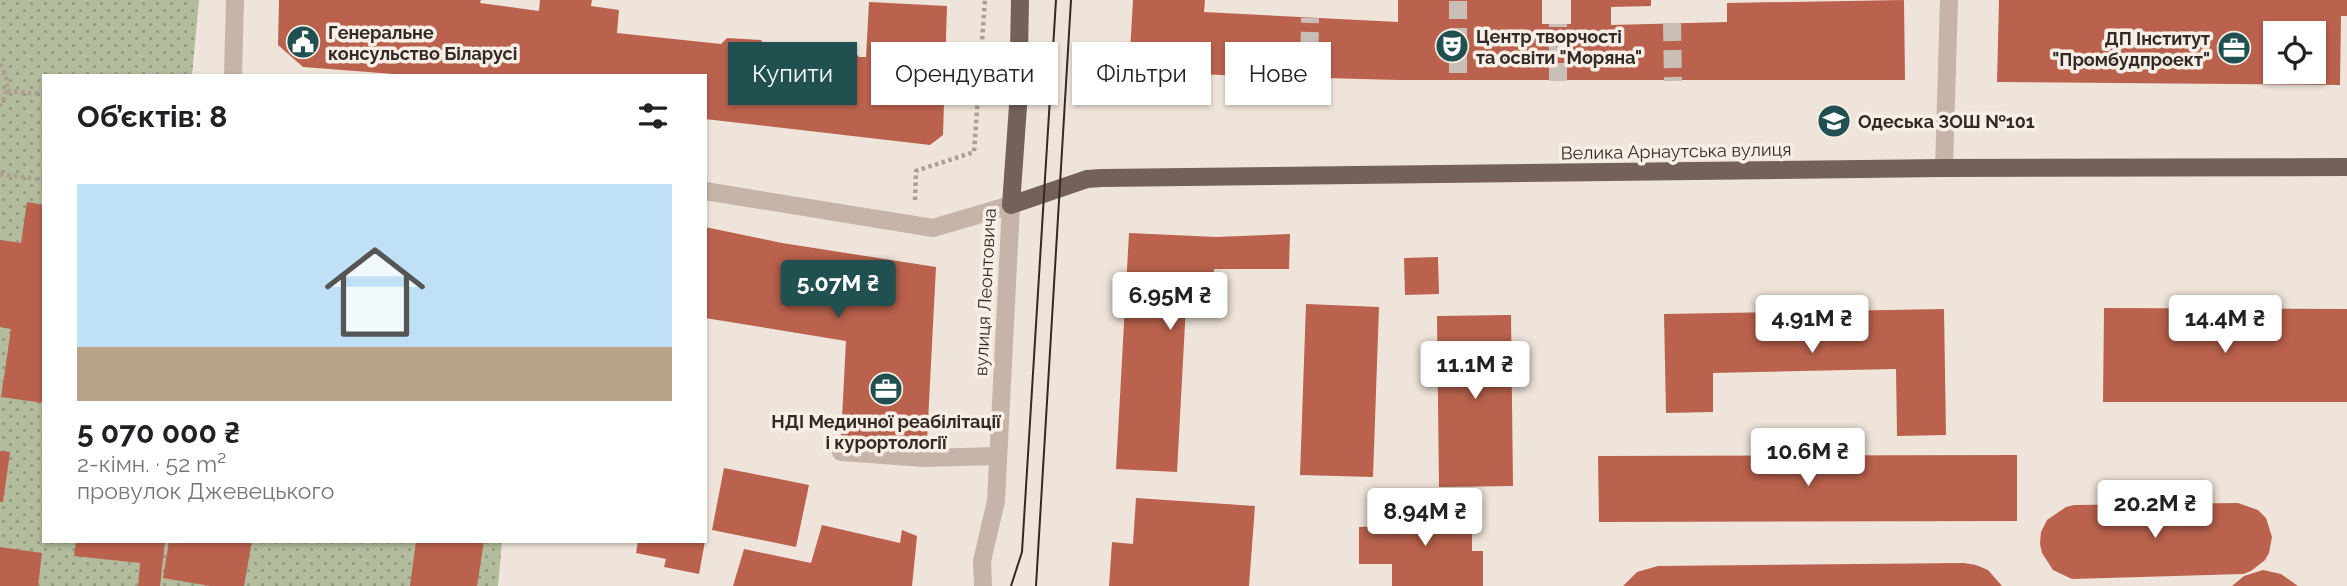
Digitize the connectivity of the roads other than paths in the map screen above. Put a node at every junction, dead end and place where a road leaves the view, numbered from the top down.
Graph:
1 (235, 0) edge
2 (1020, 0) edge
3 (1949, 0) edge
4 (233, 74) edge
5 (2347, 167) edge
6 (1944, 168) junction
7 (707, 191) edge
8 (1011, 205) junction
9 (841, 452) dead end
10 (997, 456) junction
11 (982, 561) junction
12 (973, 586) edge
13 (983, 586) edge

1 - 4 street
2 - 8 main road, вулиця Леонтовича
3 - 6 street
5 - 6 main road, Велика Арнаутська вулиця
6 - 8 main road, Велика Арнаутська вулиця
7 - 8 street
8 - 10 street, вулиця Леонтовича
9 - 10 street
10 - 11 street, вулиця Леонтовича
11 - 12 street
11 - 13 street, вулиця Леонтовича

